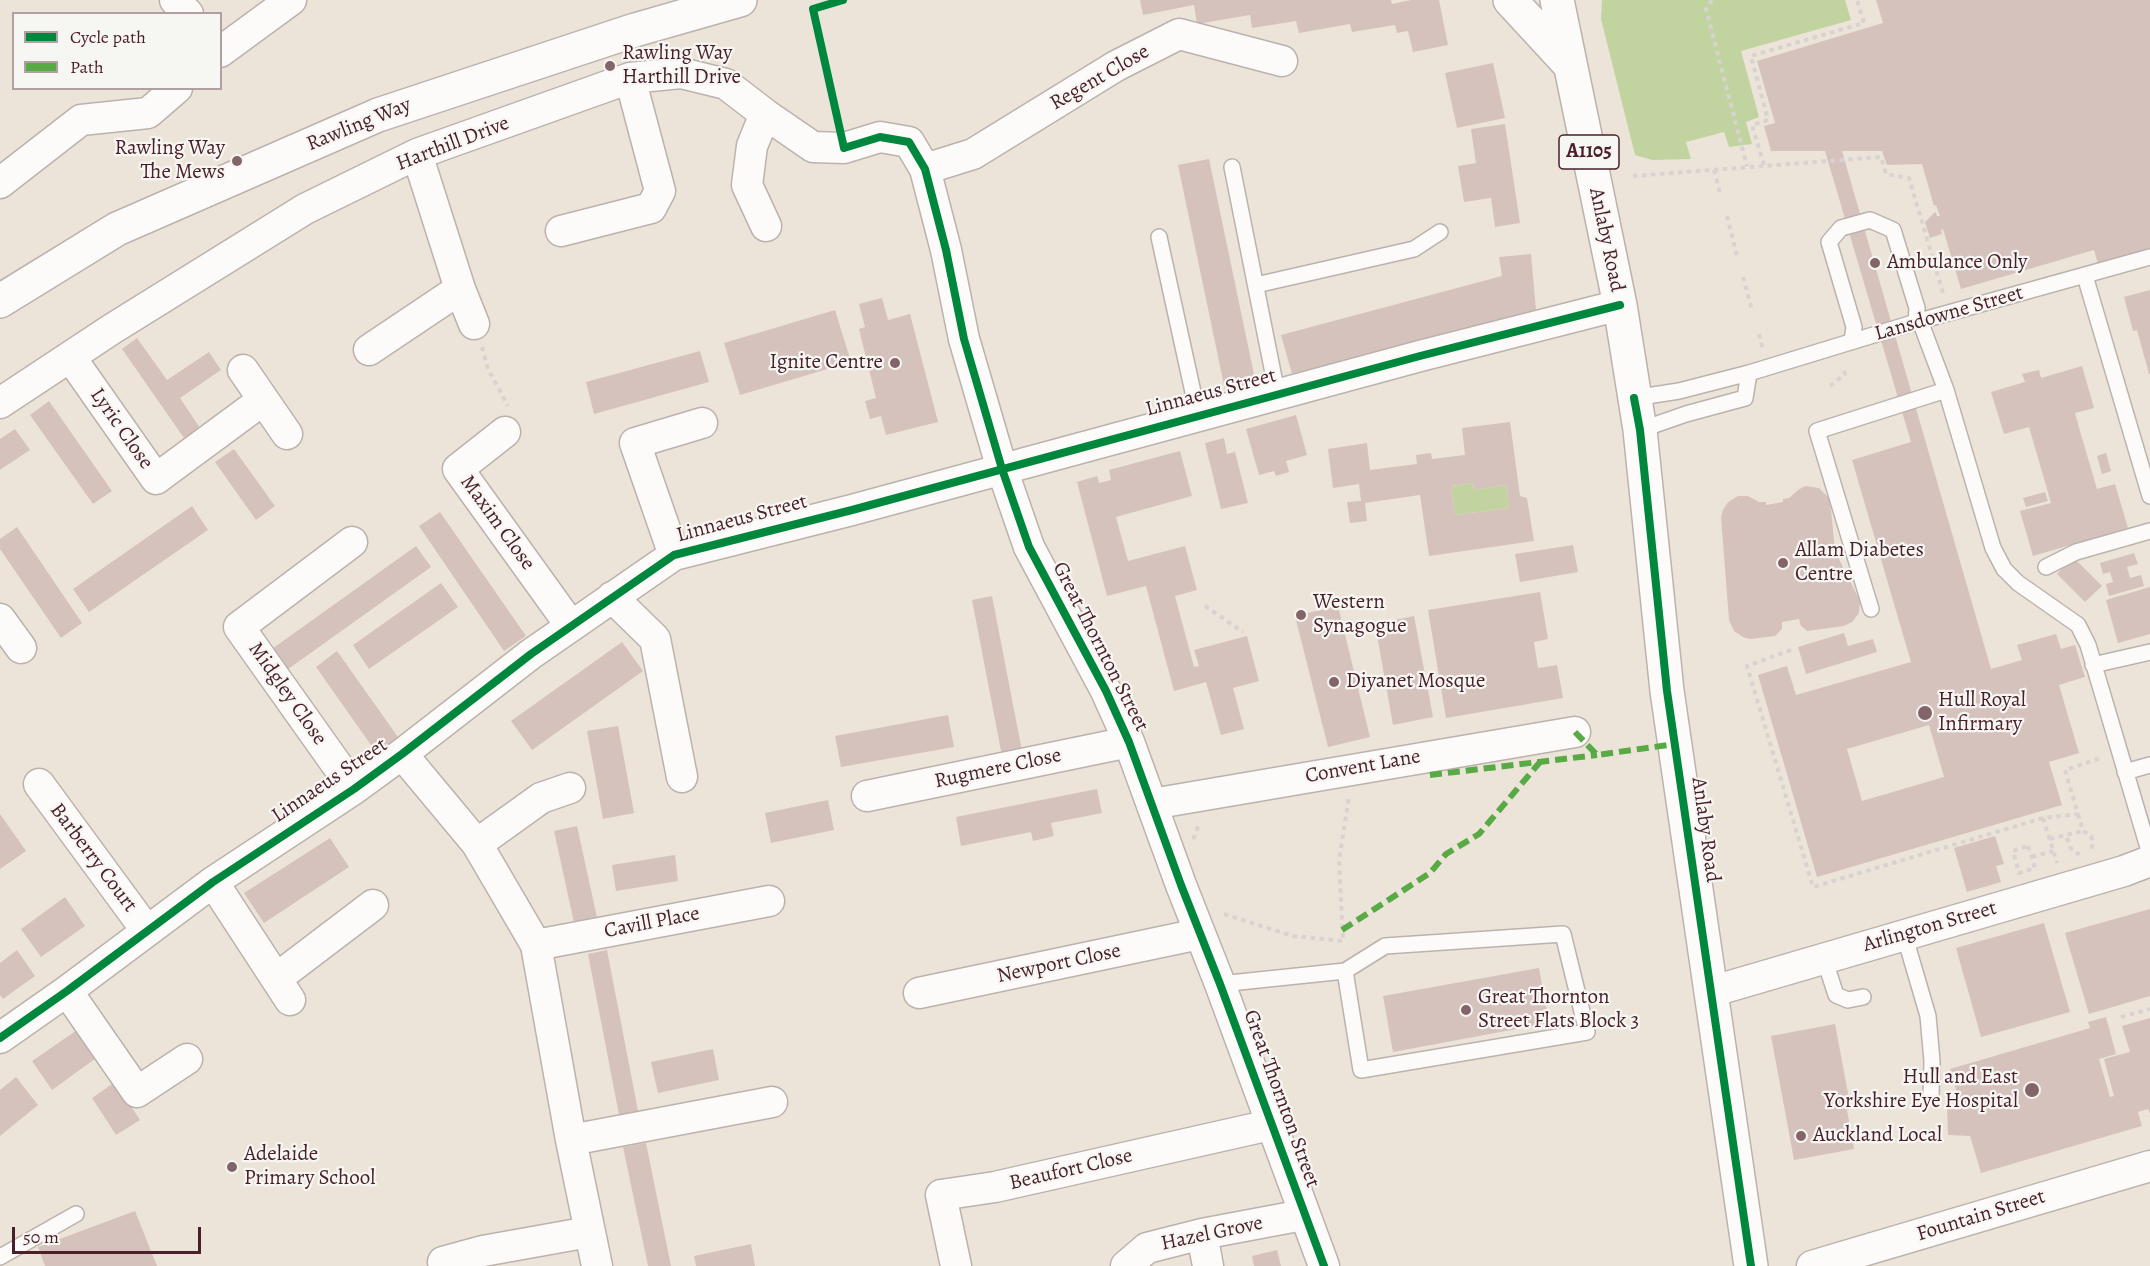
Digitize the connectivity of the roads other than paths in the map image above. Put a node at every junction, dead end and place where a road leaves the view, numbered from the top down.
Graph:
1 (175, 0) edge
2 (291, 0) edge
3 (740, 0) edge
4 (1510, 0) edge
5 (1557, 0) edge
6 (186, 12) edge
7 (222, 49) edge
8 (1282, 61) dead end
9 (1571, 66) junction
10 (630, 78) junction
11 (175, 90) edge
12 (765, 114) junction
13 (417, 154) junction
14 (1232, 167) dead end
15 (925, 169) junction
16 (0, 183) edge
17 (766, 226) dead end
18 (561, 231) dead end
19 (1440, 232) dead end
20 (1159, 237) dead end
21 (2150, 257) edge
22 (2085, 276) junction
23 (1256, 285) junction
24 (460, 289) junction
25 (0, 301) edge
26 (1620, 305) junction
27 (1918, 322) junction
28 (474, 324) road end
29 (1852, 341) junction
30 (369, 350) dead end
31 (71, 358) junction
32 (243, 370) dead end
33 (1749, 373) junction
34 (1946, 390) junction
35 (1277, 393) junction
36 (1634, 398) junction
37 (263, 400) junction
38 (0, 403) edge
39 (1198, 415) junction
40 (702, 423) dead end
41 (1640, 430) junction
42 (505, 432) road end
43 (287, 434) dead end
44 (1002, 469) junction
45 (2150, 496) edge
46 (2150, 531) edge
47 (352, 542) dead end
48 (674, 555) junction
49 (2046, 567) dead end
50 (612, 597) junction
51 (1871, 609) dead end
52 (0, 619) edge
53 (571, 626) junction
54 (21, 648) dead end
55 (2149, 655) edge
56 (2093, 665) junction
57 (1575, 732) dead end
58 (1129, 742) junction
59 (402, 754) junction
60 (2150, 765) edge
61 (2125, 772) junction
62 (682, 777) dead end
63 (39, 784) dead end
64 (354, 789) junction
65 (570, 789) dead end
66 (867, 796) dead end
67 (1152, 804) junction
68 (477, 844) junction
69 (2150, 854) edge
70 (2150, 861) edge
71 (213, 882) junction
72 (769, 901) dead end
73 (373, 905) dead end
74 (147, 931) junction
75 (1199, 934) junction
76 (1904, 934) junction
77 (536, 945) junction
78 (1824, 958) junction
79 (1346, 971) junction
80 (1220, 984) junction
81 (67, 991) junction
82 (1710, 992) junction
83 (919, 993) dead end
84 (1863, 997) dead end
85 (0, 1038) edge
86 (187, 1059) dead end
87 (1931, 1096) dead end
88 (772, 1102) dead end
89 (1270, 1125) junction
90 (571, 1140) junction
91 (2150, 1166) edge
92 (76, 1214) dead end
93 (1303, 1215) junction
94 (589, 1232) junction
95 (1202, 1234) junction
96 (0, 1257) edge
97 (444, 1266) edge
98 (597, 1266) edge
99 (956, 1266) edge
100 (1126, 1266) edge
101 (1208, 1266) edge
102 (1324, 1266) edge
103 (1751, 1266) edge
104 (1812, 1266) edge

1 - 6 street
2 - 7 street
3 - 25 main road, Rawling Way
4 - 9 main road
5 - 9 main road, Anlaby Road / A1105
8 - 15 street, Regent Close
9 - 26 main road, Anlaby Road / A1105
10 - 12 street, Harthill Drive
10 - 13 street, Harthill Drive
10 - 18 street
11 - 16 street
12 - 15 street, Harthill Drive
12 - 17 street
13 - 24 street
13 - 31 street, Harthill Drive
14 - 23 lane
15 - 44 street, Great Thornton Street
19 - 23 lane
20 - 39 lane
21 - 22 lane, Lansdowne Street
22 - 27 lane, Lansdowne Street
22 - 45 lane
23 - 35 lane
24 - 28 street
24 - 30 street
26 - 35 street, Linnaeus Street
26 - 36 main road, Anlaby Road / A1105
27 - 29 lane, Lansdowne Street
27 - 29 lane
27 - 34 lane
29 - 33 lane, Lansdowne Street
31 - 37 street, Lyric Close
31 - 38 street, Harthill Drive
32 - 37 street
33 - 36 lane, Lansdowne Street
33 - 41 lane
34 - 51 lane
34 - 56 lane
35 - 39 street, Linnaeus Street
36 - 41 main road, Anlaby Road / A1105
37 - 43 street
39 - 44 street, Linnaeus Street
40 - 48 street
41 - 82 main road, Anlaby Road / A1105
42 - 53 street, Maxim Close
44 - 48 street, Linnaeus Street
44 - 58 street, Great Thornton Street
46 - 49 lane
47 - 64 street, Midgley Close
48 - 50 street, Linnaeus Street
50 - 53 street, Linnaeus Street
50 - 62 street
52 - 54 street
53 - 59 street, Linnaeus Street
55 - 56 lane
56 - 61 lane
57 - 67 street, Convent Lane
58 - 66 street, Rugmere Close
58 - 67 street, Great Thornton Street
59 - 64 street, Linnaeus Street
59 - 68 street
60 - 61 lane
61 - 69 lane
63 - 74 street, Barberry Court
64 - 71 street, Linnaeus Street
65 - 68 street
67 - 75 street, Great Thornton Street
68 - 77 street
70 - 76 street, Arlington Street
71 - 73 street
71 - 74 street, Linnaeus Street
72 - 77 street, Cavill Place
74 - 81 street, Linnaeus Street
75 - 80 street, Great Thornton Street
75 - 83 street, Newport Close
76 - 78 street, Arlington Street
76 - 87 lane
77 - 90 street
78 - 82 street, Arlington Street
78 - 84 lane
79 - 79 lane
79 - 80 lane
80 - 89 street, Great Thornton Street
81 - 85 street, Linnaeus Street
81 - 86 street
82 - 103 main road, Anlaby Road / A1105
88 - 90 street
89 - 93 street, Great Thornton Street
89 - 99 street, Beaufort Close
90 - 94 street
91 - 104 street, Fountain Street
92 - 96 lane
93 - 95 street, Hazel Grove
93 - 102 street, Great Thornton Street
94 - 97 street
94 - 98 street
95 - 100 street, Hazel Grove
95 - 101 street

